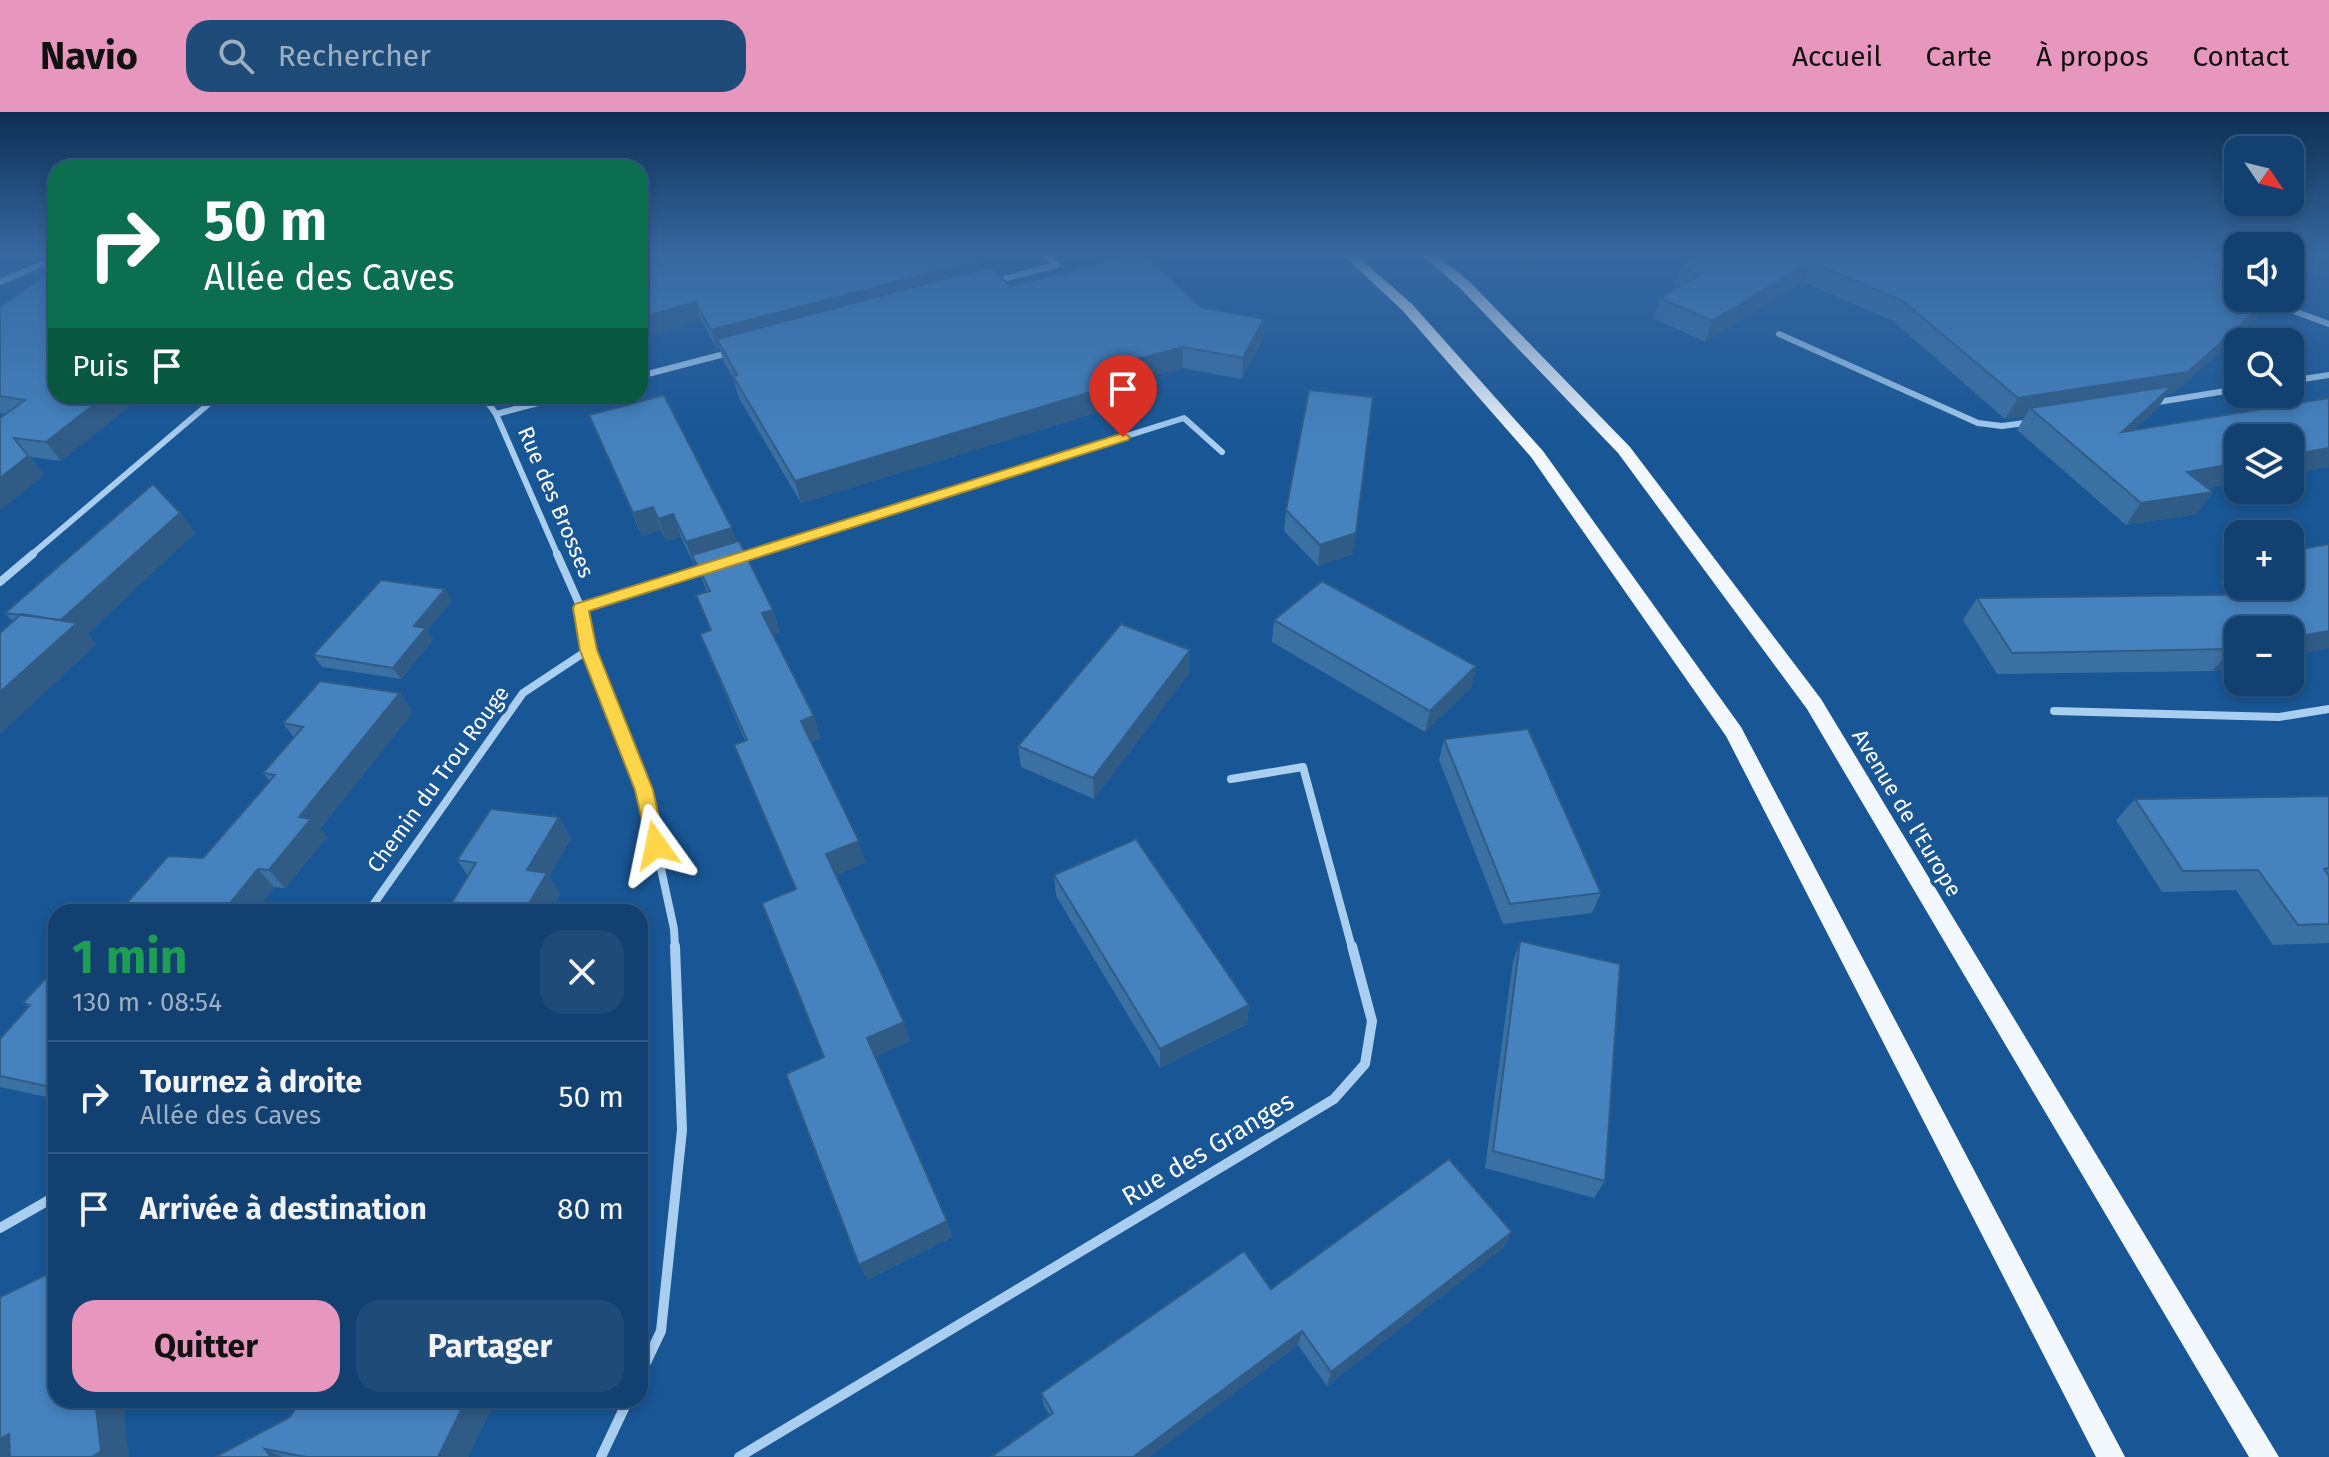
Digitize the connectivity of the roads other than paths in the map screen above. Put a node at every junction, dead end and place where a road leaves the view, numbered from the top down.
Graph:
1 (1417, 318) edge
2 (1497, 318) edge
3 (1779, 334) dead end
4 (748, 347) edge
5 (648, 374) edge
6 (2329, 375) edge
7 (2304, 379) edge
8 (2224, 391) edge
9 (209, 404) edge
10 (489, 404) edge
11 (534, 404) edge
12 (2144, 404) edge
13 (496, 414) junction
14 (2034, 421) edge
15 (1222, 452) dead end
16 (731, 560) edge
17 (716, 565) edge
18 (0, 582) edge
19 (581, 608) junction
20 (588, 650) junction
21 (2329, 709) edge
22 (2054, 711) dead end
23 (1231, 779) dead end
24 (374, 904) edge
25 (48, 1201) edge
26 (0, 1228) edge
27 (648, 1358) edge
28 (624, 1408) edge
29 (601, 1457) edge
30 (739, 1457) edge
31 (2111, 1457) edge
32 (2265, 1457) edge

1 - 31 main road
2 - 32 main road, Avenue de l'Europe
3 - 14 street
4 - 5 street
6 - 7 street
8 - 12 street
9 - 18 street
10 - 13 street, Rue des Brosses
11 - 13 street
13 - 19 street, Rue des Brosses
15 - 16 street
17 - 19 street
19 - 20 street, Rue des Brosses
20 - 24 street, Chemin du Trou Rouge
20 - 27 street, Rue des Brosses
21 - 22 street
23 - 30 street, Rue des Granges
25 - 26 street
28 - 29 street

